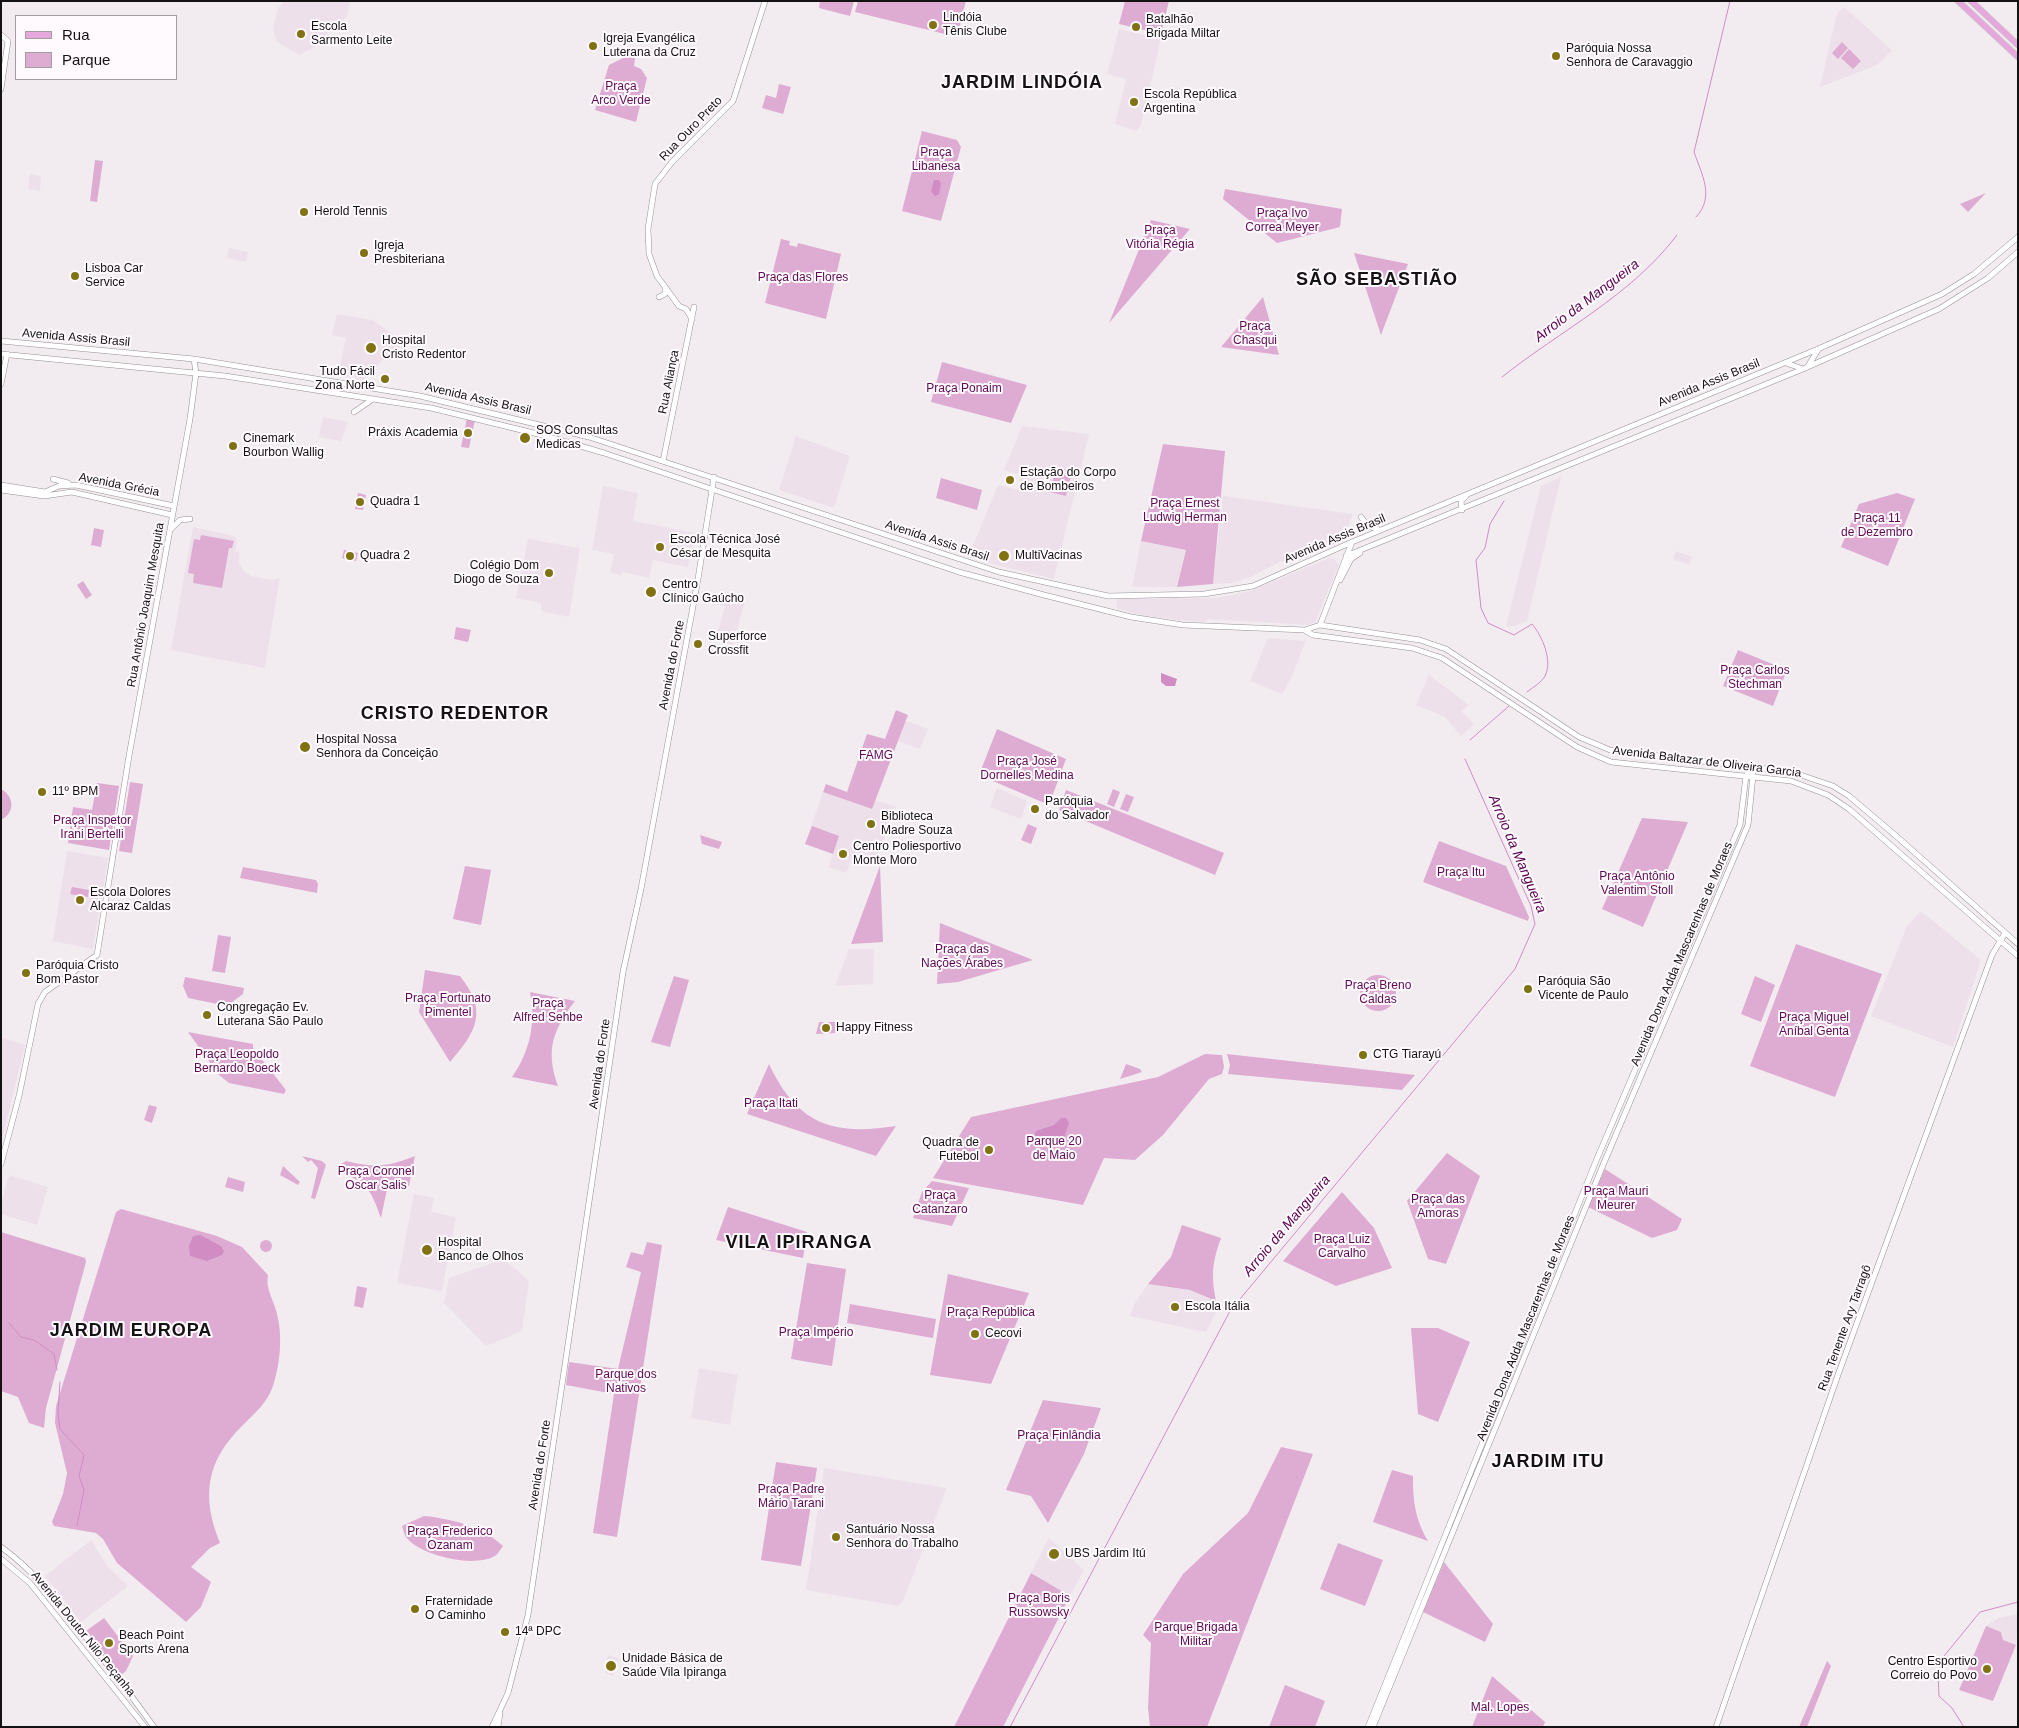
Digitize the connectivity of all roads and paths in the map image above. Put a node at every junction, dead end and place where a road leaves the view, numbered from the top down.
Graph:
1 (765, 1) edge
2 (1958, 1) edge
3 (1971, 1) edge
4 (3, 35) edge
5 (2018, 45) edge
6 (2018, 57) edge
7 (1, 89) edge
8 (2018, 237) edge
9 (2018, 252) edge
10 (665, 288) junction
11 (659, 297) dead end
12 (686, 309) junction
13 (692, 319) junction
14 (1, 341) edge
15 (1818, 349) junction
16 (4, 354) edge
17 (194, 359) junction
18 (1786, 363) junction
19 (1806, 368) junction
20 (196, 372) junction
21 (1, 384) edge
22 (373, 399) junction
23 (354, 412) dead end
24 (663, 461) junction
25 (714, 477) junction
26 (53, 479) dead end
27 (1, 485) edge
28 (76, 485) junction
29 (713, 489) junction
30 (1, 490) edge
31 (1466, 495) junction
32 (174, 506) junction
33 (1462, 510) junction
34 (172, 515) junction
35 (1361, 517) dead end
36 (190, 519) dead end
37 (1380, 531) junction
38 (168, 532) junction
39 (1352, 542) junction
40 (1369, 548) junction
41 (1346, 556) junction
42 (1337, 584) junction
43 (1320, 625) junction
44 (1305, 630) junction
45 (1752, 767) junction
46 (1746, 776) junction
47 (1754, 776) junction
48 (2005, 933) junction
49 (2000, 940) junction
50 (2018, 944) edge
51 (2018, 956) edge
52 (2, 1162) edge
53 (1, 1547) edge
54 (1, 1559) edge
55 (82, 1632) junction
56 (74, 1637) junction
57 (500, 1712) junction
58 (145, 1727) edge
59 (154, 1727) edge
60 (492, 1727) edge
61 (498, 1727) edge
62 (1368, 1727) edge
63 (1373, 1727) edge
64 (1716, 1727) edge

1 - 10 main road, Rua Ouro Preto
2 - 6 main road
3 - 5 main road
4 - 7 main road
8 - 15 main road, Avenida Assis Brasil
9 - 19 main road, Avenida Assis Brasil
10 - 11 main road
10 - 12 main road
12 - 13 main road
12 - 13 main road, Rua Aliança
13 - 24 main road, Rua Aliança
14 - 17 main road, Avenida Assis Brasil
15 - 18 main road, Avenida Assis Brasil
15 - 19 main road
16 - 20 main road, Avenida Assis Brasil
16 - 21 main road
17 - 20 main road, Rua Antônio Joaquim Mesquita
17 - 24 main road, Avenida Assis Brasil
18 - 19 main road
18 - 31 main road, Avenida Assis Brasil
19 - 33 main road, Avenida Assis Brasil
20 - 22 main road, Avenida Assis Brasil
20 - 32 main road, Rua Antônio Joaquim Mesquita
22 - 23 main road
22 - 29 main road, Avenida Assis Brasil
24 - 25 main road, Avenida Assis Brasil
25 - 29 main road, Avenida do Forte
25 - 39 main road, Avenida Assis Brasil
26 - 28 main road
27 - 28 main road, Avenida Grécia
28 - 32 main road, Avenida Grécia
29 - 44 main road, Avenida Assis Brasil
29 - 57 main road, Avenida do Forte
30 - 34 main road, Avenida Grécia
31 - 33 main road
31 - 37 main road, Avenida Assis Brasil
32 - 34 main road, Rua Antônio Joaquim Mesquita
33 - 40 main road, Avenida Assis Brasil
34 - 38 main road, Rua Antônio Joaquim Mesquita
35 - 37 main road
36 - 38 main road
37 - 39 main road, Avenida Assis Brasil
38 - 52 main road, Rua Antônio Joaquim Mesquita
39 - 41 main road
40 - 41 main road, Avenida Assis Brasil
40 - 42 main road
41 - 42 main road
42 - 43 main road
43 - 44 main road, Avenida Assis Brasil
43 - 45 main road, Avenida Baltazar de Oliveira Garcia
44 - 46 main road, Avenida Baltazar de Oliveira Garcia
45 - 46 main road
45 - 47 main road, Avenida Dona Adda Mascarenhas de Moraes
45 - 48 main road, Avenida Baltazar de Oliveira Garcia
46 - 47 main road, Avenida Baltazar de Oliveira Garcia
46 - 62 main road, Avenida Dona Adda Mascarenhas de Moraes
47 - 49 main road, Avenida Baltazar de Oliveira Garcia
47 - 63 main road, Avenida Dona Adda Mascarenhas de Moraes
48 - 49 main road, Rua Tenente Ary Tarragô
48 - 50 main road, Avenida Baltazar de Oliveira Garcia
49 - 51 main road, Avenida Baltazar de Oliveira Garcia
49 - 64 main road, Rua Tenente Ary Tarragô
53 - 55 main road, Avenida Doutor Nilo Peçanha
54 - 56 main road, Avenida Doutor Nilo Peçanha
55 - 56 main road
55 - 59 main road, Avenida Doutor Nilo Peçanha
56 - 58 main road, Avenida Doutor Nilo Peçanha
57 - 60 main road
57 - 61 main road

